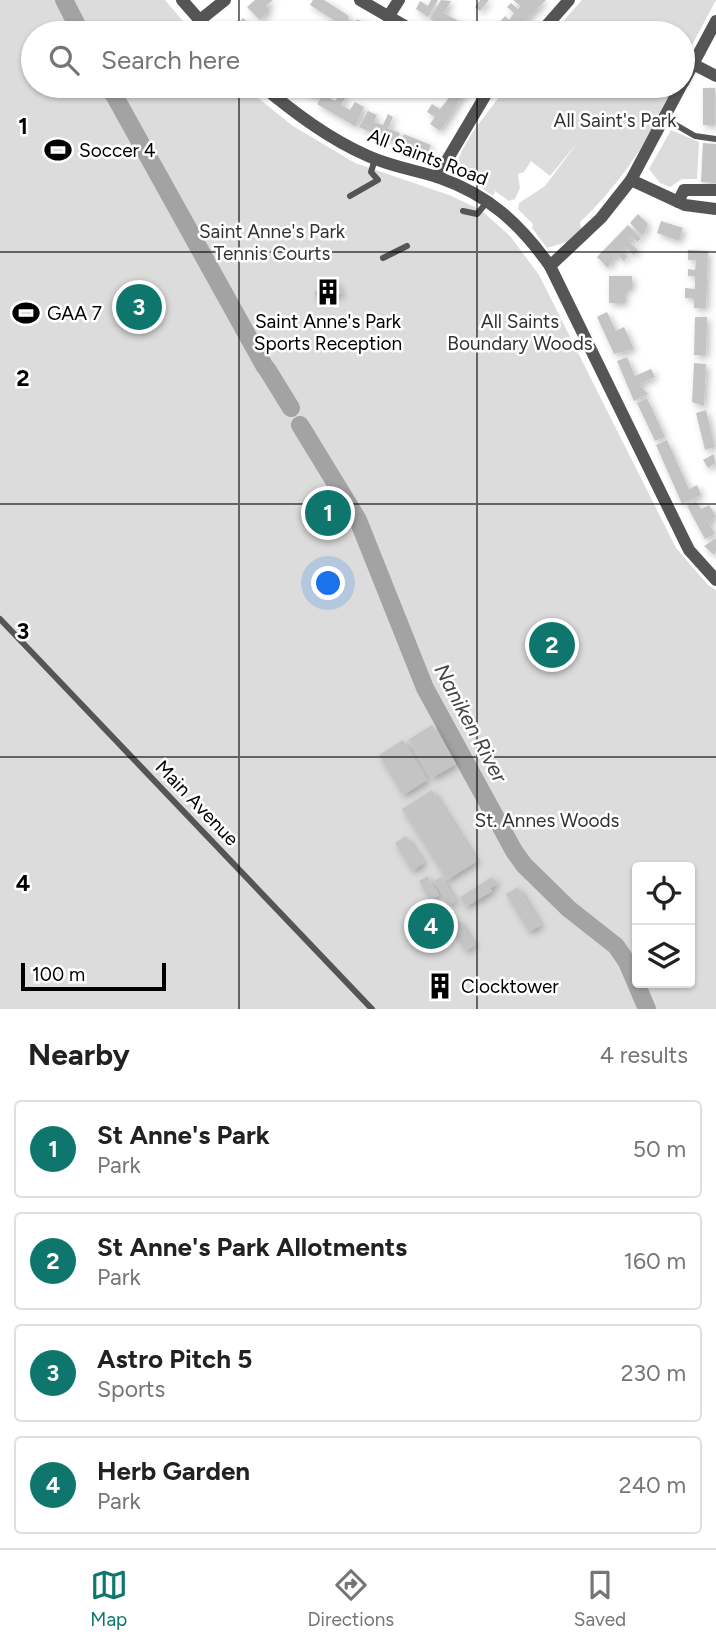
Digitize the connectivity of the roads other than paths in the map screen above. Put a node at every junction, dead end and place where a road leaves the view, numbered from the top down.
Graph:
1 (182, 0) edge
2 (225, 0) edge
3 (360, 0) edge
4 (399, 0) edge
5 (569, 0) edge
6 (388, 17) junction
7 (200, 20) joint
8 (395, 21) edge
9 (551, 21) edge
10 (716, 21) edge
11 (695, 60) edge
12 (695, 65) edge
13 (716, 76) edge
14 (278, 98) edge
15 (484, 98) edge
16 (675, 98) edge
17 (664, 118) junction
18 (716, 139) edge
19 (375, 159) junction
20 (437, 177) junction
21 (631, 180) junction
22 (716, 190) edge
23 (350, 196) dead end
24 (488, 200) junction
25 (678, 202) junction
26 (716, 209) edge
27 (463, 211) dead end
28 (407, 246) dead end
29 (383, 258) dead end
30 (550, 266) junction
31 (716, 580) edge
32 (0, 619) edge
33 (372, 1009) edge

1 - 7 street
2 - 7 street
3 - 6 street
4 - 6 street
5 - 9 street
6 - 8 street
10 - 11 street
12 - 13 street
14 - 19 street, All Saints Road
15 - 20 street
16 - 17 street
17 - 18 lane
17 - 21 street
19 - 20 street, All Saints Road
19 - 23 lane
20 - 24 street, All Saints Road
21 - 25 street
21 - 30 street
22 - 25 street
24 - 27 lane
24 - 30 street, All Saints Road
25 - 26 street
28 - 29 lane
30 - 31 street, All Saints Road
32 - 33 lane, Main Avenue

